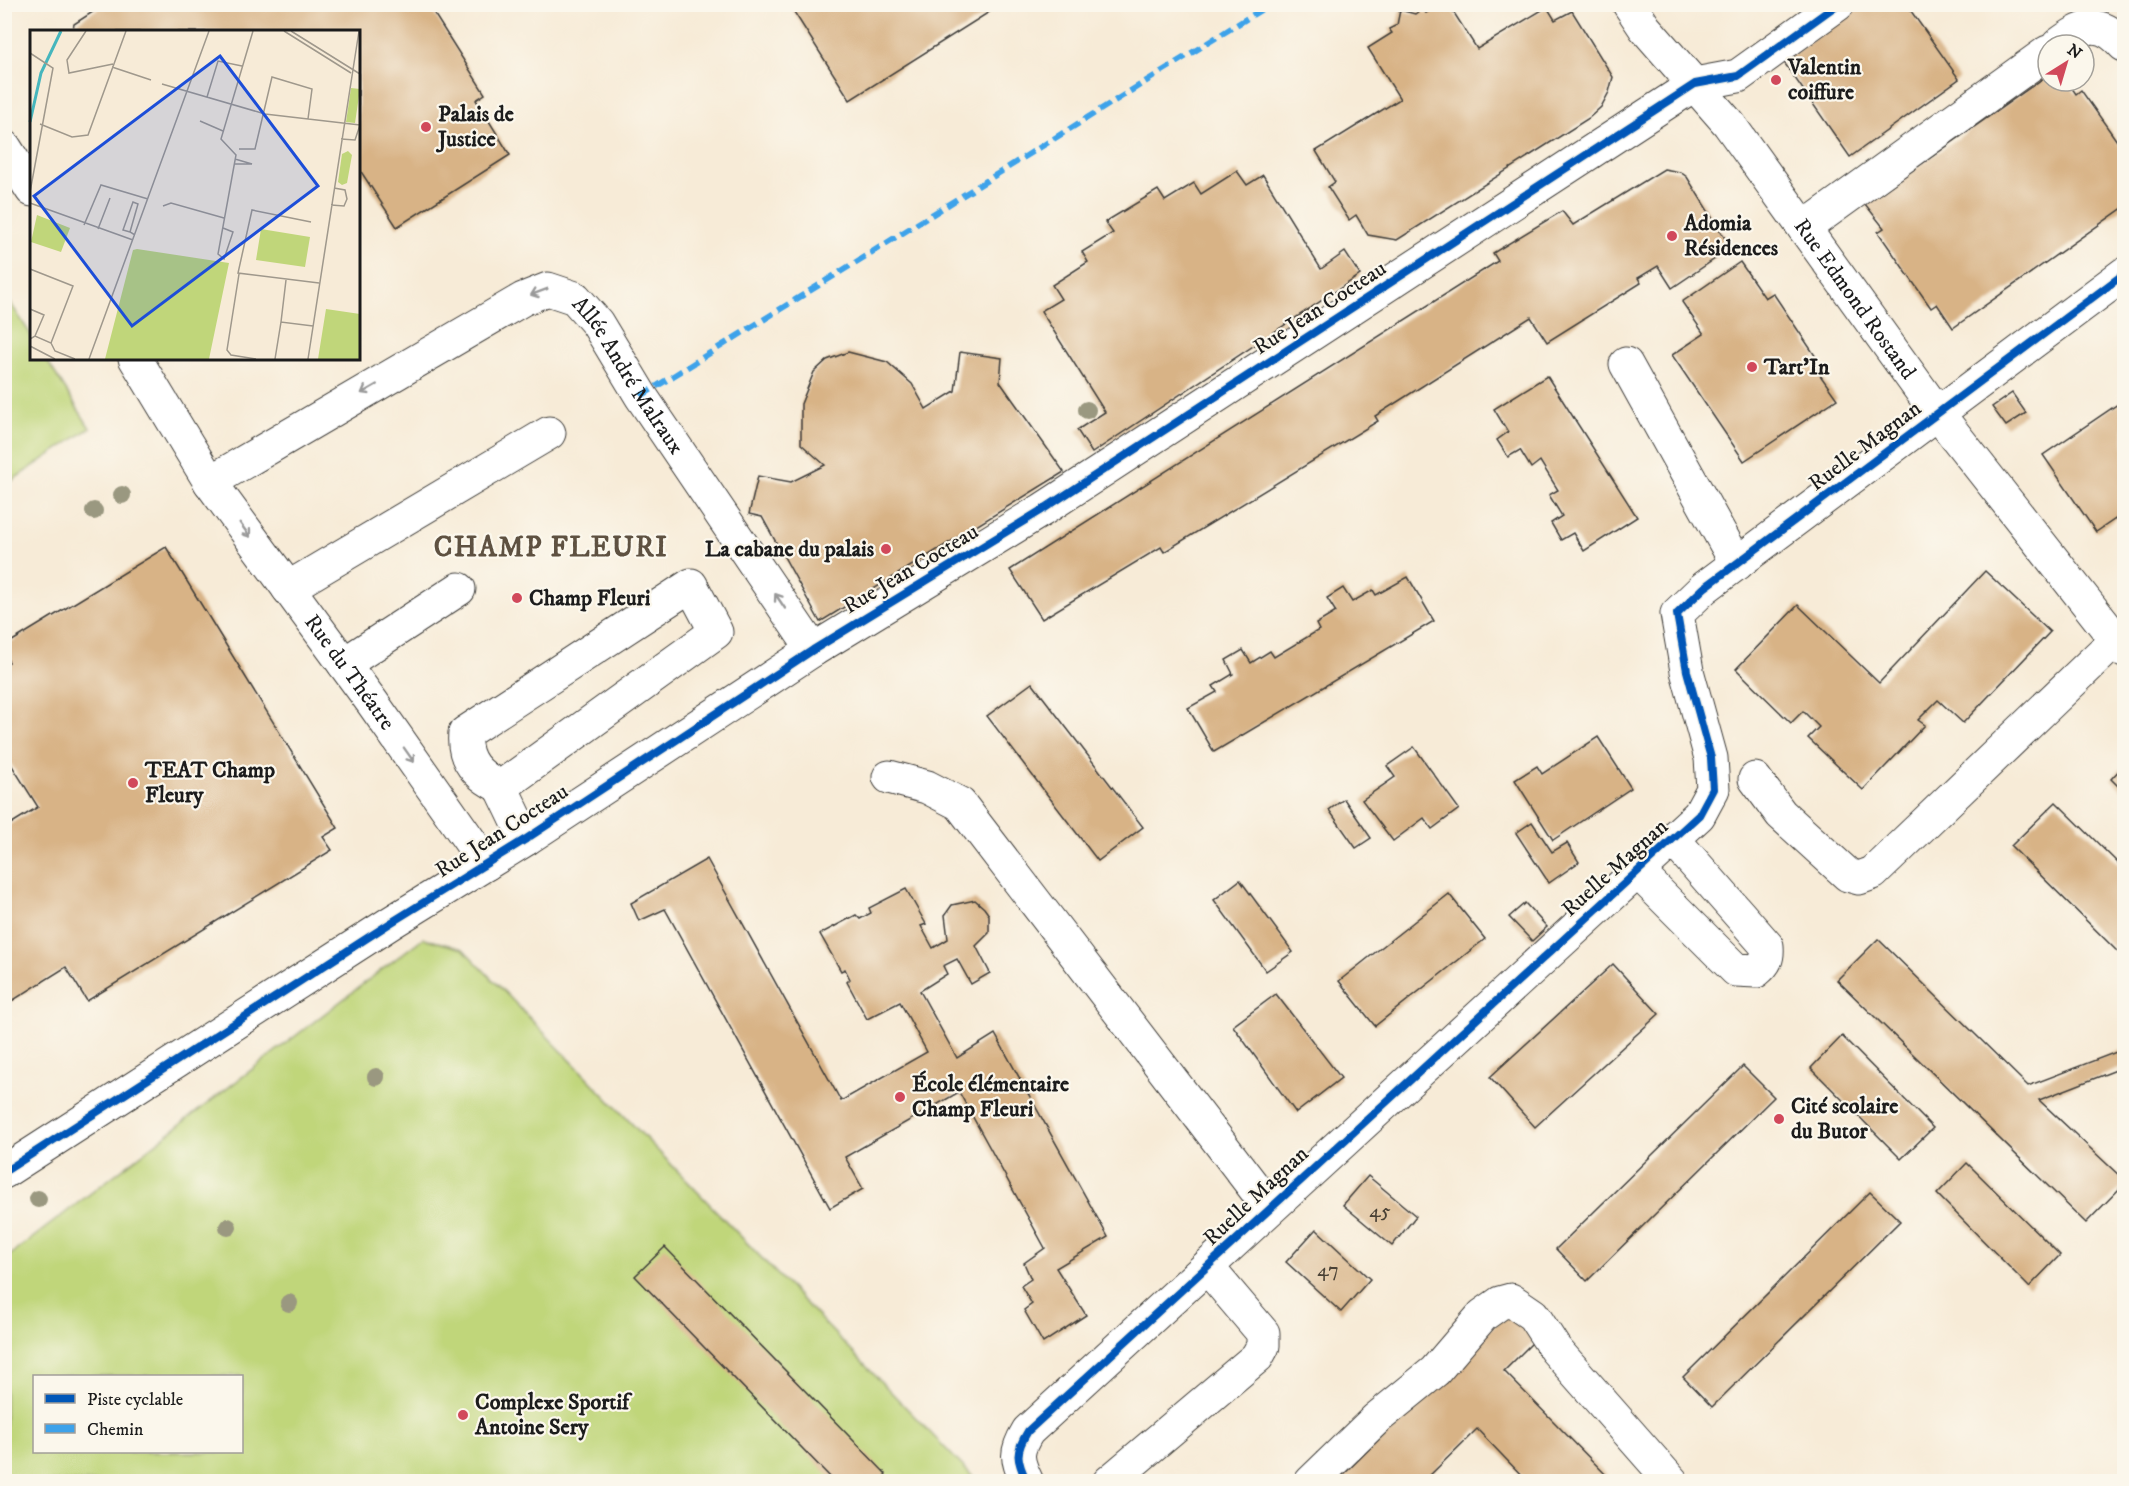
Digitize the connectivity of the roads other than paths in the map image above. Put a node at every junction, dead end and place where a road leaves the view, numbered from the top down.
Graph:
1 (1629, 4) edge
2 (1838, 4) edge
3 (2078, 33) edge
4 (2124, 45) edge
5 (2036, 61) edge
6 (1695, 84) junction
7 (4, 146) edge
8 (30, 187) edge
9 (1804, 228) junction
10 (2124, 274) edge
11 (136, 360) edge
12 (1626, 364) dead end
13 (1938, 414) junction
14 (549, 433) dead end
15 (210, 482) junction
16 (1737, 564) junction
17 (288, 588) junction
18 (459, 589) dead end
19 (2121, 640) edge
20 (813, 650) junction
21 (344, 664) junction
22 (889, 777) dead end
23 (1755, 779) dead end
24 (501, 787) junction
25 (526, 839) junction
26 (1673, 839) junction
27 (486, 864) junction
28 (1637, 871) junction
29 (4, 1172) edge
30 (1269, 1207) junction
31 (1207, 1267) junction
32 (1027, 1482) edge
33 (1109, 1482) edge
34 (1311, 1482) edge
35 (1672, 1482) edge

1 - 6 street, Rue Edmond Rostand
2 - 6 street, Rue Jean Cocteau
3 - 4 street
5 - 9 street
6 - 9 street, Rue Edmond Rostand
6 - 20 street, Rue Jean Cocteau
7 - 8 street
9 - 13 street, Rue Edmond Rostand
10 - 13 street, Ruelle Magnan
11 - 15 street, Rue du Théatre
12 - 16 street
13 - 16 street, Ruelle Magnan
13 - 19 street, Rue Edmond Rostand
14 - 17 street
15 -> 17 street, Rue du Théatre
20 -> 15 street, Allée André Malraux
16 - 26 street, Ruelle Magnan
17 - 21 street, Rue du Théatre
18 - 21 street
19 - 23 street
20 - 25 street, Rue Jean Cocteau
21 -> 27 street, Rue du Théatre
22 - 30 street
24 - 24 street
24 - 25 street
25 - 27 street, Rue Jean Cocteau
26 - 28 street, Ruelle Magnan
26 - 28 street
27 - 29 street, Rue Jean Cocteau
28 - 30 street, Ruelle Magnan
30 - 31 street, Ruelle Magnan
31 - 32 street, Ruelle Magnan
31 - 33 street, Ruelle Magnan
34 - 35 street

